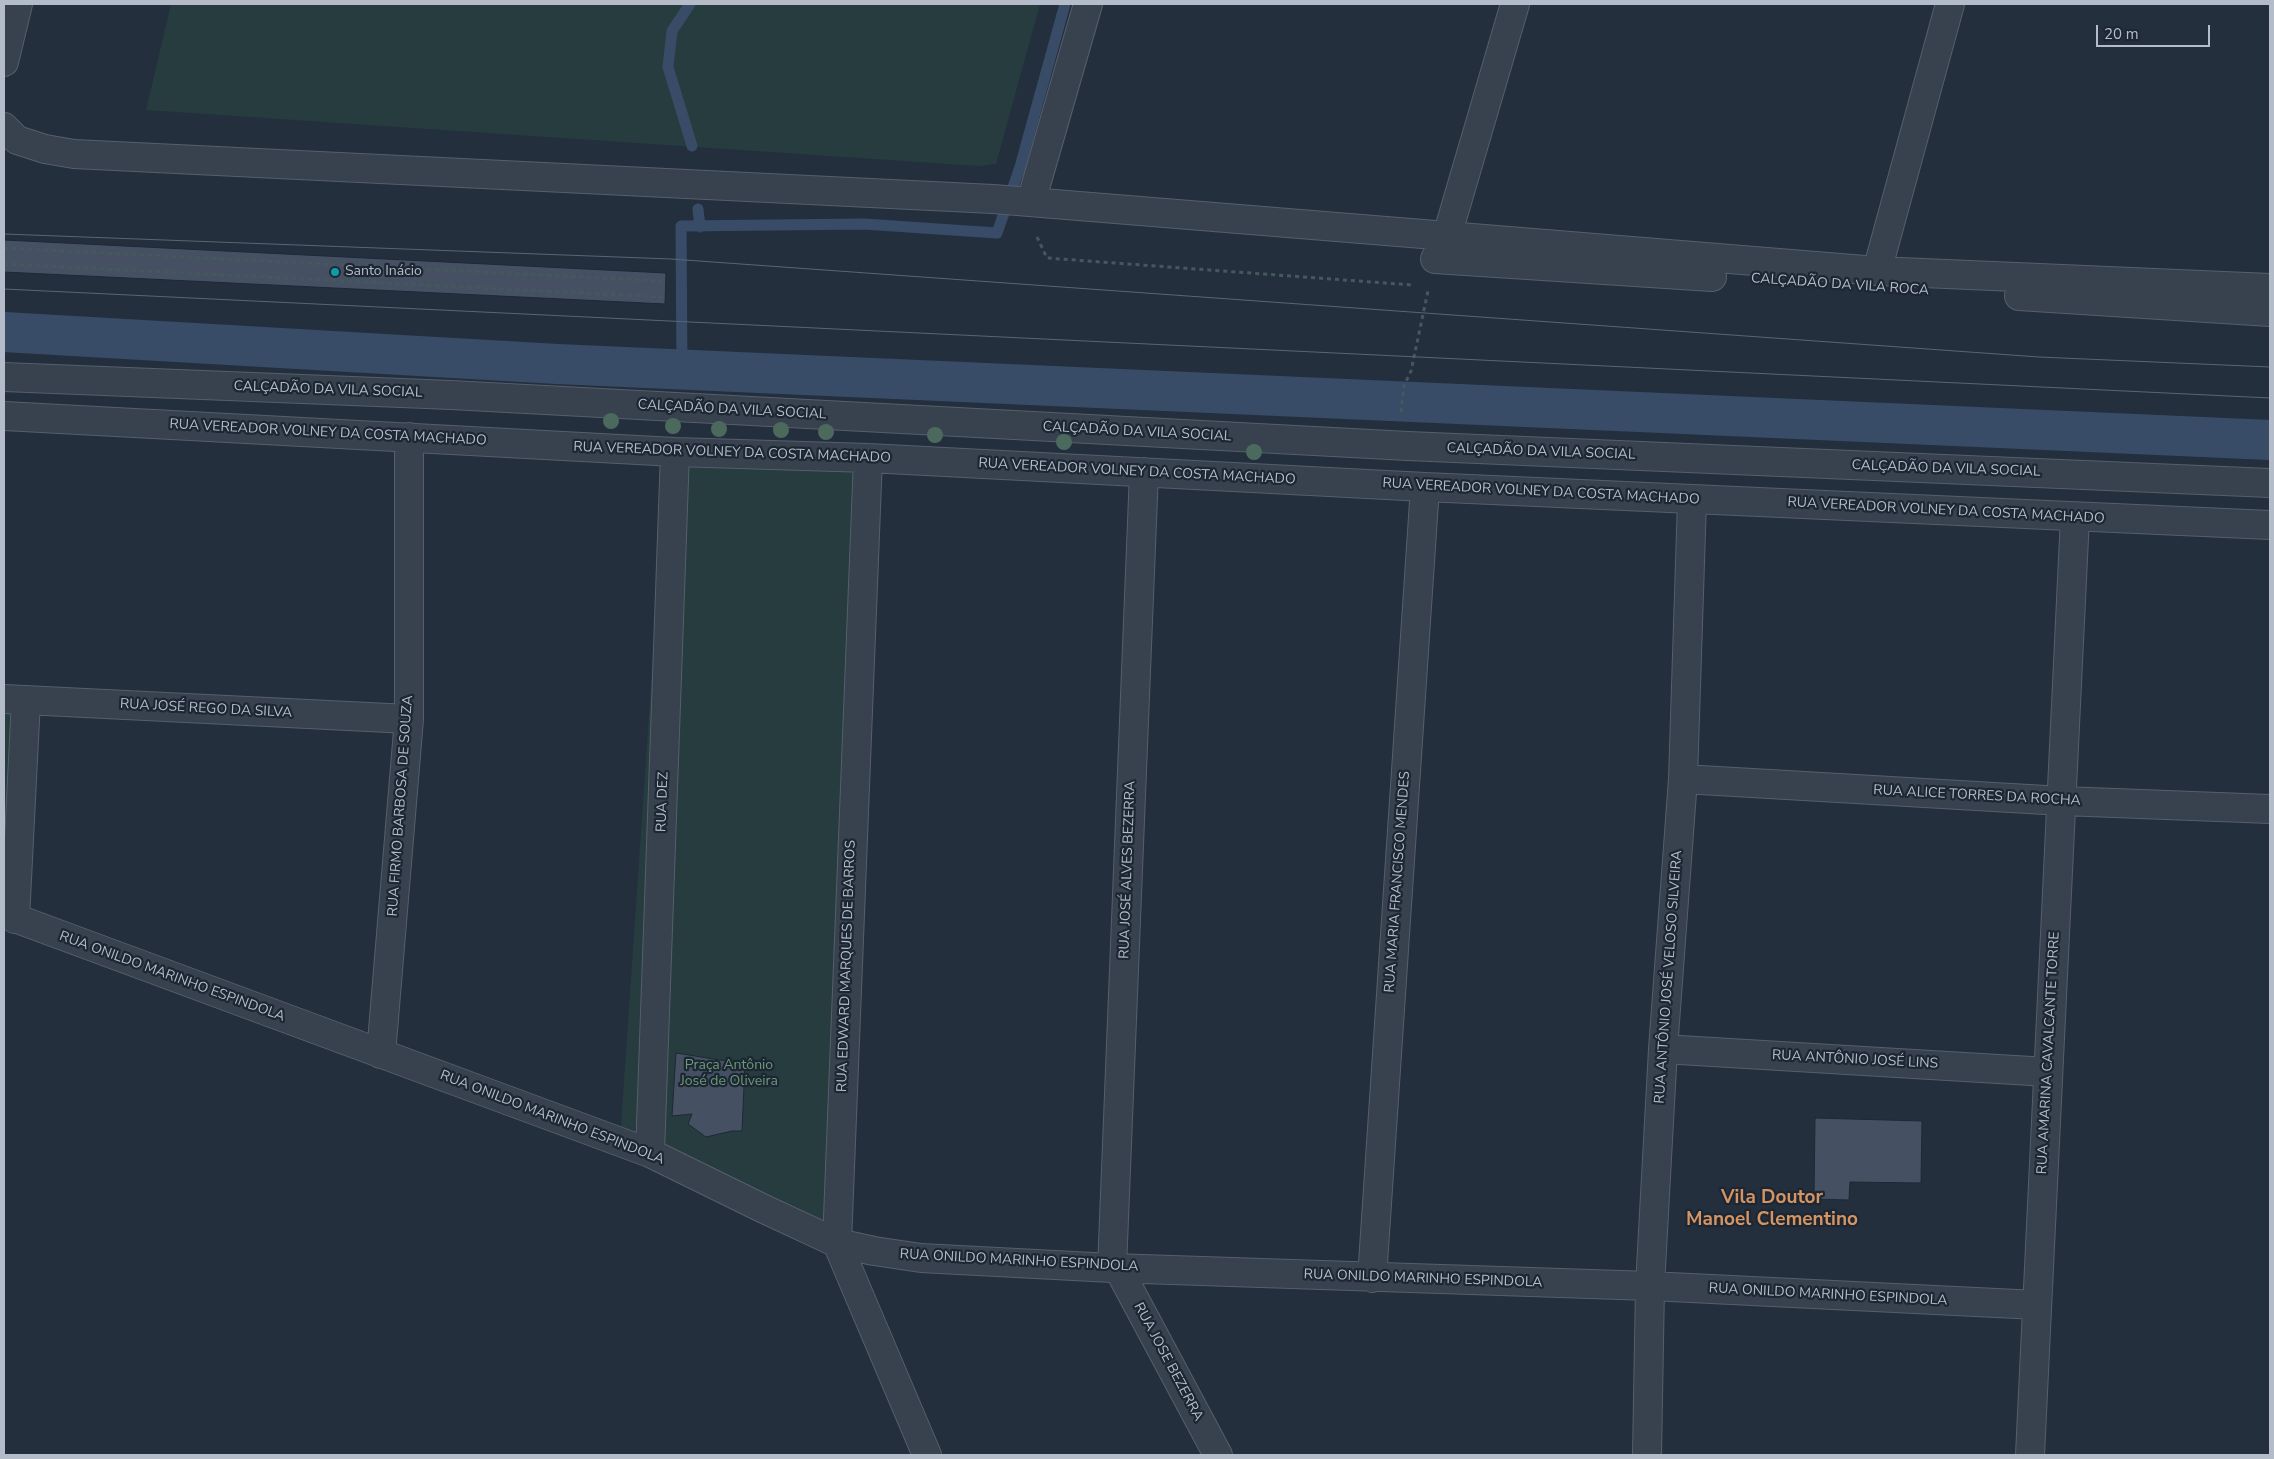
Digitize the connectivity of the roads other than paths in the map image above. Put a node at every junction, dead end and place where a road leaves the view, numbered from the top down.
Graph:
1 (18, 4) edge
2 (1088, 4) edge
3 (1515, 4) edge
4 (1950, 4) edge
5 (4, 62) edge
6 (4, 127) edge
7 (1014, 201) junction
8 (1447, 236) junction
9 (1877, 271) junction
10 (2270, 288) edge
11 (2270, 312) edge
12 (4, 377) edge
13 (4, 416) edge
14 (409, 437) junction
15 (675, 452) junction
16 (868, 458) junction
17 (1144, 472) junction
18 (2270, 483) edge
19 (1425, 487) junction
20 (1692, 500) junction
21 (2075, 517) junction
22 (2270, 525) edge
23 (15, 699) edge
24 (409, 719) junction
25 (1683, 779) junction
26 (2062, 801) junction
27 (2270, 809) edge
28 (10, 917) edge
29 (1663, 1049) junction
30 (381, 1054) junction
31 (2048, 1072) junction
32 (650, 1153) junction
33 (836, 1242) junction
34 (1115, 1268) junction
35 (1372, 1278) junction
36 (1650, 1286) junction
37 (2038, 1306) junction
38 (927, 1455) edge
39 (1218, 1455) edge
40 (1647, 1455) edge
41 (2030, 1455) edge

1 - 5 street
2 - 7 street
3 - 8 street
4 - 9 street
6 - 7 street
7 - 8 street
8 - 9 street
8 - 11 street, CALÇADÃO DA VILA ROCA
9 - 10 street
12 - 18 street, CALÇADÃO DA VILA SOCIAL
13 - 14 street, RUA VEREADOR VOLNEY DA COSTA MACHADO
14 - 15 street, RUA VEREADOR VOLNEY DA COSTA MACHADO
14 - 24 street, RUA FIRMO BARBOSA DE SOUZA
15 - 16 street, RUA VEREADOR VOLNEY DA COSTA MACHADO
15 - 32 street, RUA DEZ
16 - 17 street, RUA VEREADOR VOLNEY DA COSTA MACHADO
16 - 33 street, RUA EDWARD MARQUES DE BARROS
17 - 19 street, RUA VEREADOR VOLNEY DA COSTA MACHADO
17 - 34 street, RUA JOSÉ ALVES BEZERRA
19 - 20 street, RUA VEREADOR VOLNEY DA COSTA MACHADO
19 - 35 street, RUA MARIA FRANCISCO MENDES
20 - 21 street, RUA VEREADOR VOLNEY DA COSTA MACHADO
20 - 25 street, RUA ANTÔNIO JOSÉ VELOSO SILVEIRA
21 - 22 street, RUA VEREADOR VOLNEY DA COSTA MACHADO
21 - 26 street, RUA AMARINA CAVALCANTE TORRE
23 - 24 street, RUA JOSÉ REGO DA SILVA
23 - 28 street
24 - 30 street, RUA FIRMO BARBOSA DE SOUZA
25 - 26 street, RUA ALICE TORRES DA ROCHA
25 - 29 street, RUA ANTÔNIO JOSÉ VELOSO SILVEIRA
26 - 27 street, RUA ALICE TORRES DA ROCHA
26 - 31 street, RUA AMARINA CAVALCANTE TORRE
28 - 30 street, RUA ONILDO MARINHO ESPINDOLA
29 - 31 street, RUA ANTÔNIO JOSÉ LINS
29 - 36 street, RUA ANTÔNIO JOSÉ VELOSO SILVEIRA
30 - 32 street, RUA ONILDO MARINHO ESPINDOLA
31 - 37 street, RUA AMARINA CAVALCANTE TORRE
32 - 33 street, RUA ONILDO MARINHO ESPINDOLA
33 - 34 street, RUA ONILDO MARINHO ESPINDOLA
33 - 38 street, RUA EDWARD MARQUES DE BARROS
34 - 35 street, RUA ONILDO MARINHO ESPINDOLA
34 - 39 street, RUA JOSE BEZERRA
35 - 36 street, RUA ONILDO MARINHO ESPINDOLA
36 - 37 street, RUA ONILDO MARINHO ESPINDOLA
36 - 40 street, RUA ANTÔNIO JOSÉ VELOSO SILVEIRA
37 - 41 street, RUA AMARINA CAVALCANTE TORRE

